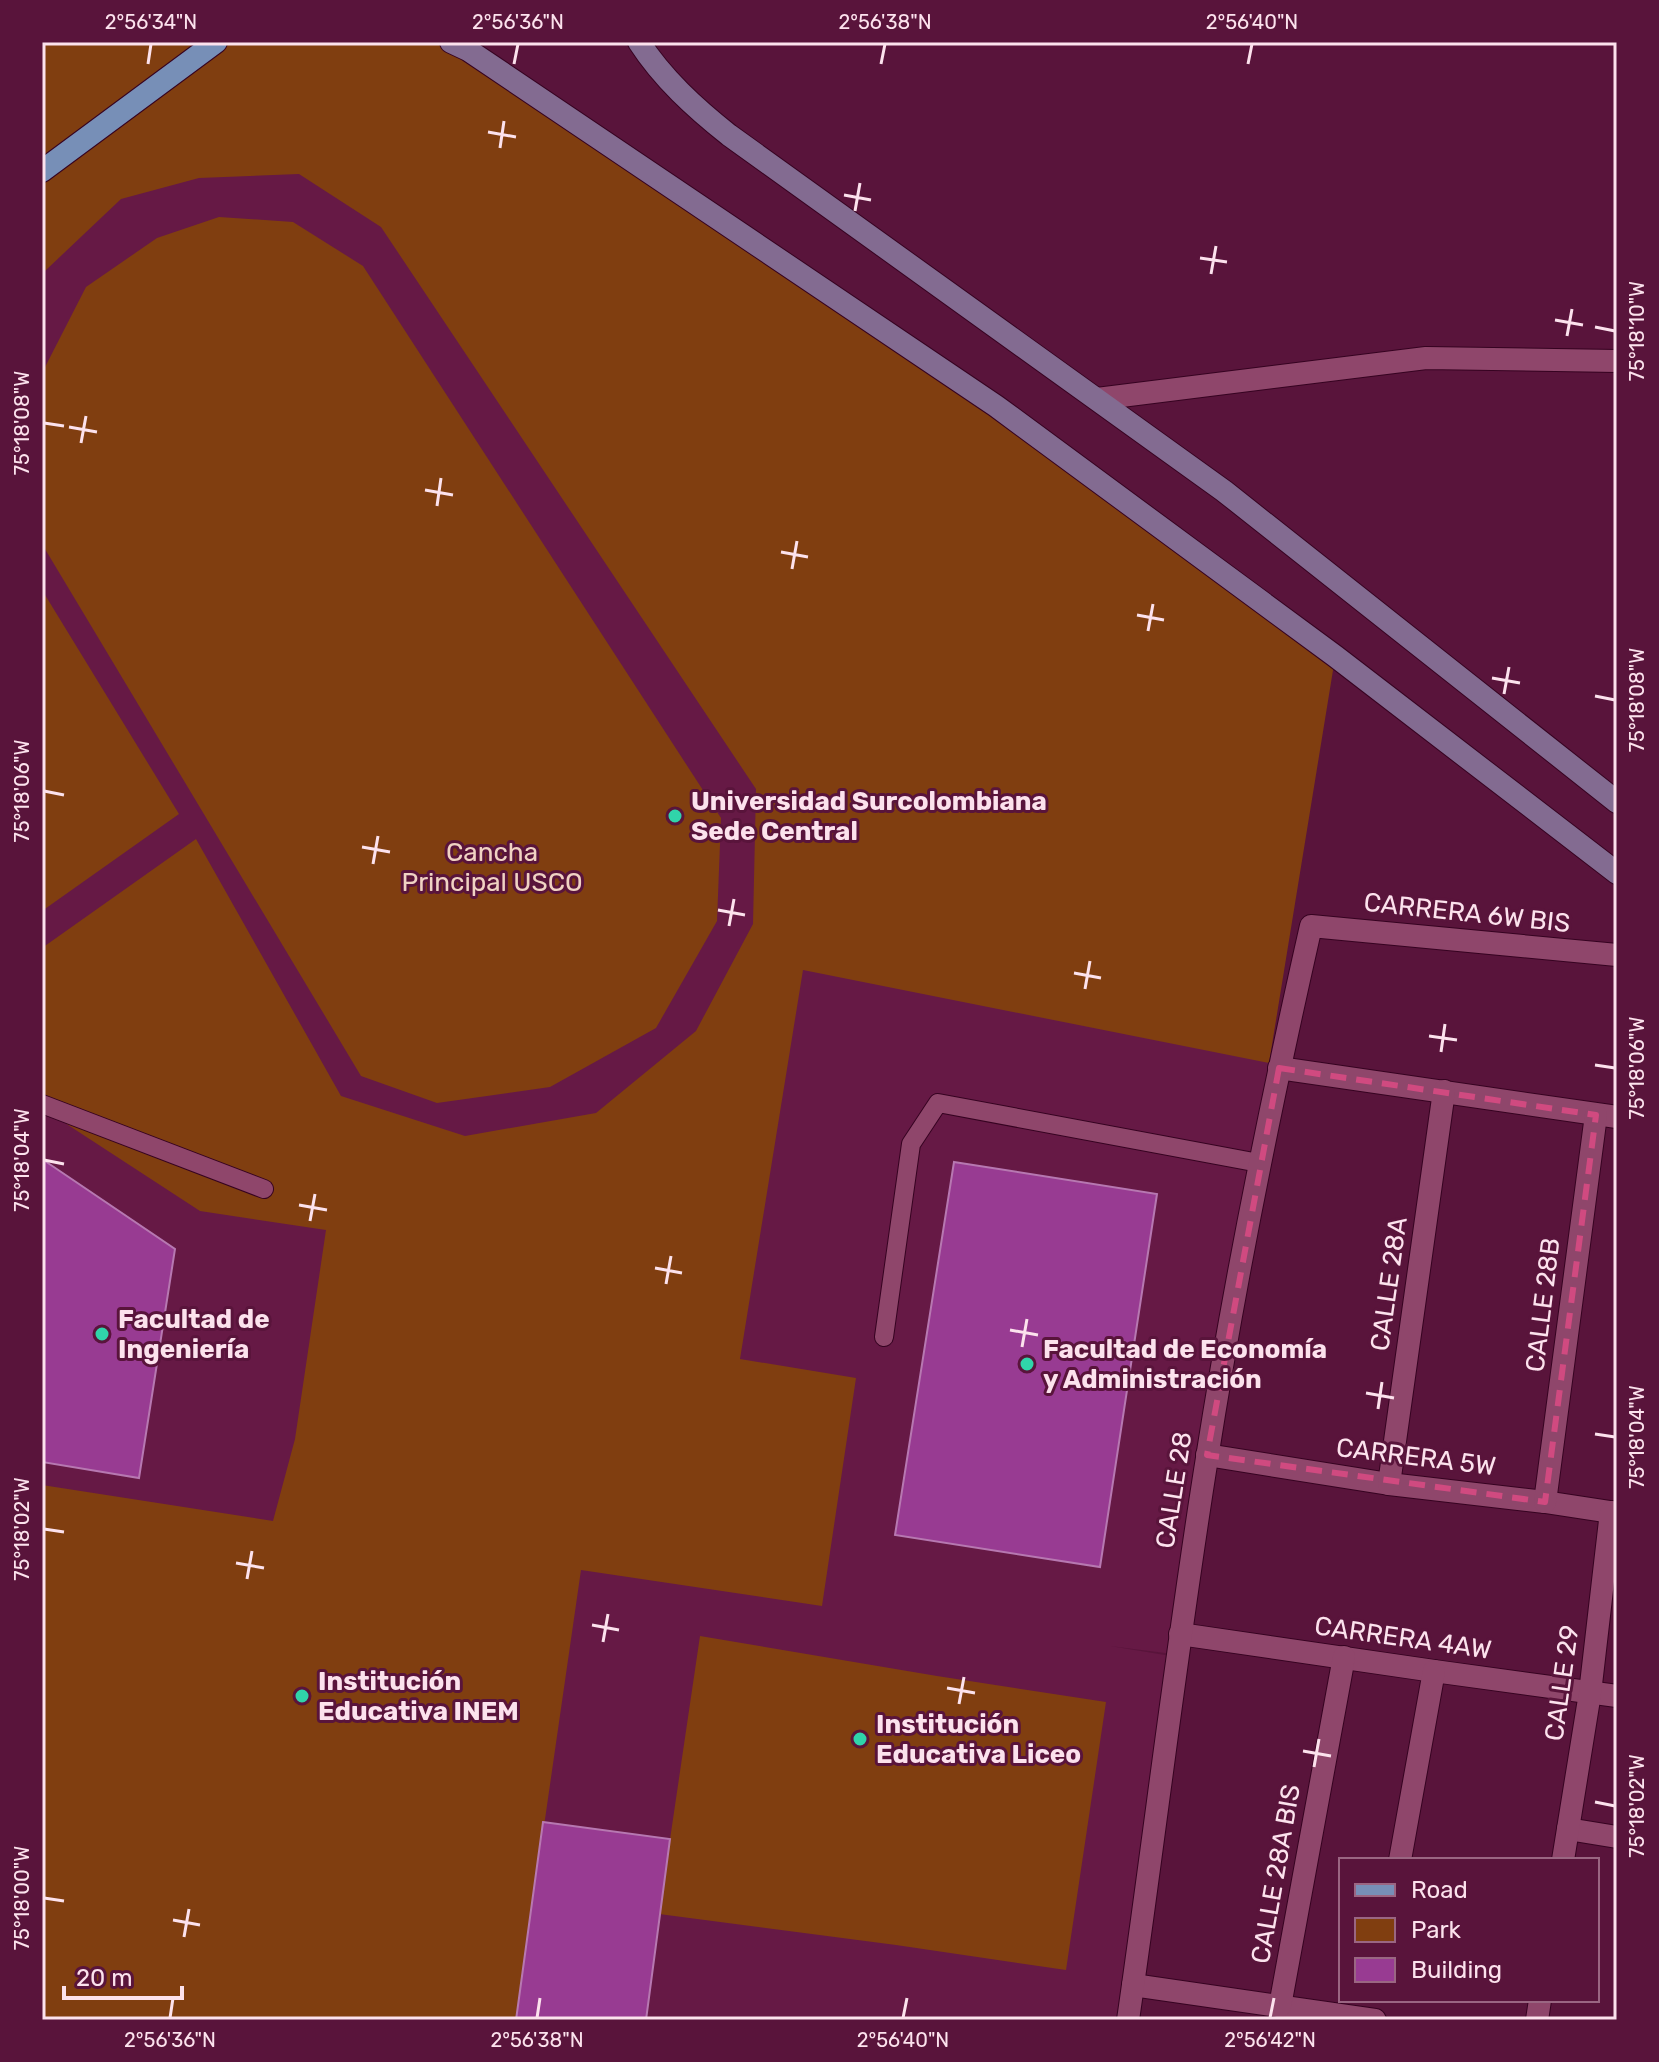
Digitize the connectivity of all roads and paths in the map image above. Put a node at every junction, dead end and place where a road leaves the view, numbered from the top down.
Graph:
1 (216, 42) edge
2 (451, 42) edge
3 (639, 42) edge
4 (42, 171) edge
5 (1617, 361) edge
6 (1097, 399) junction
7 (1617, 802) edge
8 (1617, 873) edge
9 (1311, 926) joint
10 (1617, 955) edge
11 (1279, 1068) junction
12 (1444, 1091) junction
13 (42, 1104) edge
14 (1606, 1116) edge
15 (1259, 1163) junction
16 (264, 1189) dead end
17 (884, 1337) dead end
18 (1207, 1455) junction
19 (1389, 1484) junction
20 (1545, 1502) junction
21 (1614, 1512) edge
22 (1180, 1634) junction
23 (1344, 1657) junction
24 (1434, 1671) junction
25 (1590, 1693) junction
26 (1617, 1696) edge
27 (1568, 1829) junction
28 (1617, 1837) edge
29 (1400, 1858) edge
30 (1563, 1858) edge
31 (1133, 1985) junction
32 (1280, 2006) junction
33 (1128, 2020) edge
34 (1374, 2020) edge

1 - 4 main road
2 - 8 main road
3 - 6 main road
5 - 6 street
6 - 7 main road
9 - 10 street, CARRERA 6W BIS
9 - 11 street, CALLE 28
11 - 12 street
11 - 15 street, CALLE 28
12 - 14 street
12 - 19 street, CALLE 28A
13 - 16 lane
14 - 20 street, CALLE 28B
15 - 17 lane
15 - 18 street, CALLE 28
18 - 19 street, CARRERA 5W
18 - 22 street, CALLE 28
19 - 20 street, CARRERA 5W
20 - 21 street, CARRERA 5W
21 - 25 street, CALLE 29
22 - 23 street, CARRERA 4AW
22 - 31 street, CALLE 28
23 - 24 street, CARRERA 4AW
23 - 32 street, CALLE 28A BIS
24 - 25 street, CARRERA 4AW
24 - 29 street
25 - 26 street, CARRERA 4AW
25 - 27 street, CALLE 29
27 - 28 street
27 - 30 street, CALLE 29
31 - 32 street
31 - 33 street, CALLE 28
32 - 34 street

